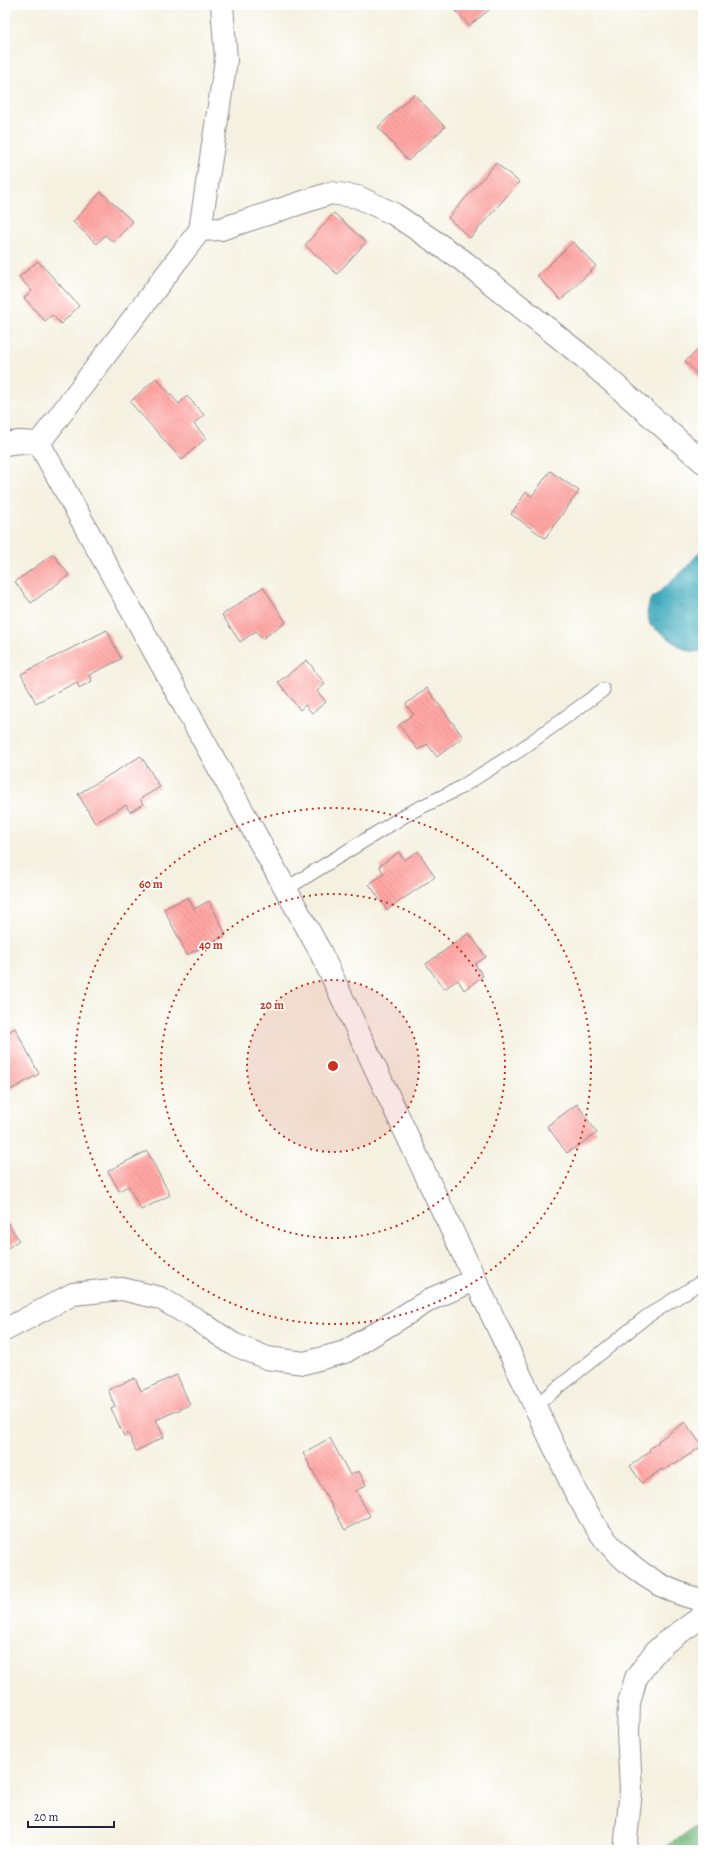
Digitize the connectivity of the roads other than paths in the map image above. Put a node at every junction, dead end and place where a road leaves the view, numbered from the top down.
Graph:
1 (222, 5) edge
2 (200, 230) junction
3 (5, 444) edge
4 (39, 444) junction
5 (703, 462) edge
6 (604, 690) dead end
7 (286, 889) junction
8 (476, 1280) junction
9 (703, 1281) edge
10 (5, 1330) edge
11 (535, 1406) junction
12 (703, 1600) edge
13 (703, 1616) edge
14 (625, 1850) edge

1 - 2 street
2 - 4 street
2 - 5 street
3 - 4 street
4 - 7 street
6 - 7 lane
7 - 8 street
8 - 10 street
8 - 11 street
9 - 11 lane
11 - 12 street
13 - 14 street

